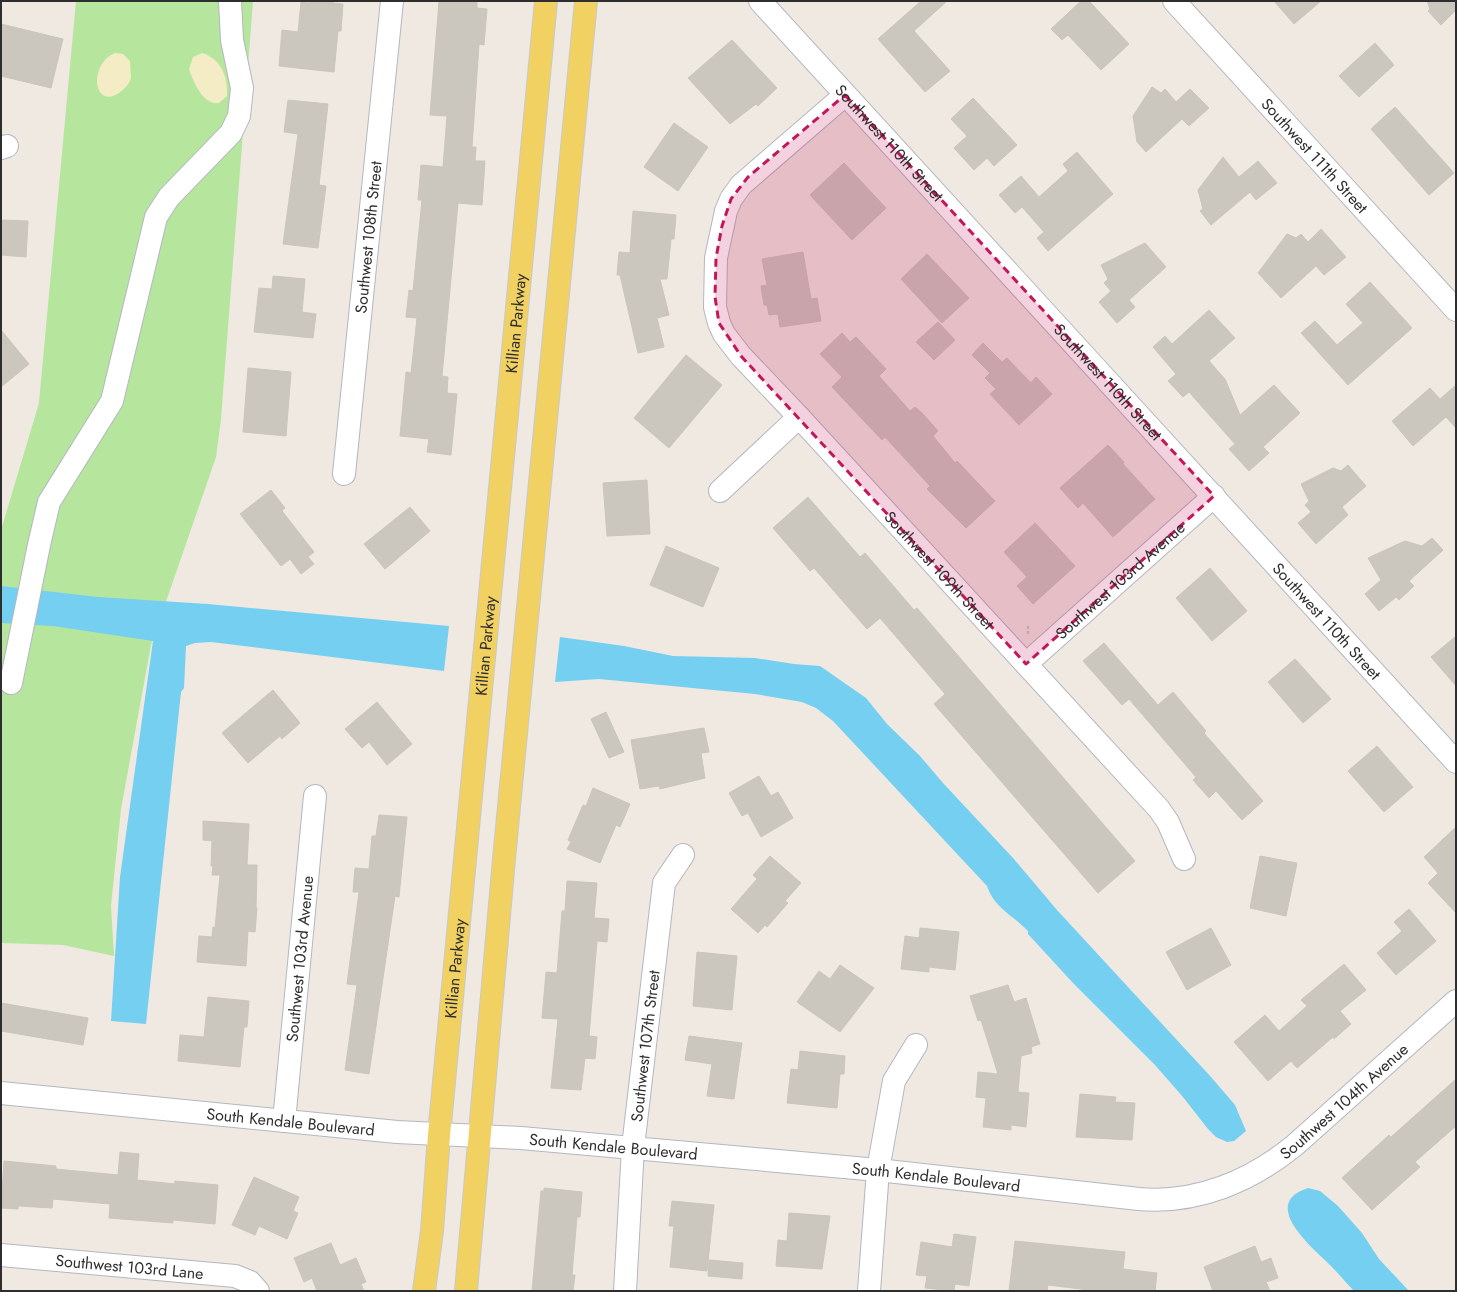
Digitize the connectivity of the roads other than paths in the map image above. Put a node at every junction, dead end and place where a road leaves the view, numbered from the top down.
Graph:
1 (230, 1) edge
2 (392, 1) edge
3 (546, 1) edge
4 (586, 1) edge
5 (760, 1) edge
6 (1174, 1) edge
7 (845, 95) junction
8 (1456, 310) edge
9 (798, 417) junction
10 (344, 474) dead end
11 (720, 491) dead end
12 (1214, 496) junction
13 (1026, 664) junction
14 (11, 683) dead end
15 (1456, 762) edge
16 (315, 796) dead end
17 (683, 855) dead end
18 (1184, 859) dead end
19 (1456, 1001) edge
20 (916, 1046) dead end
21 (1, 1093) edge
22 (284, 1121) junction
23 (439, 1135) junction
24 (480, 1136) junction
25 (633, 1147) junction
26 (878, 1170) junction
27 (1223, 1188) joint
28 (1, 1255) edge
29 (257, 1289) edge
30 (424, 1291) edge
31 (466, 1291) edge
32 (625, 1291) edge
33 (869, 1291) edge

1 - 14 street
2 - 10 street, Southwest 108th Street
3 - 23 main road, Killian Parkway
4 - 24 main road
5 - 7 street, Southwest 110th Street
6 - 8 street, Southwest 111th Street
7 - 9 street, Southwest 109th Street
7 - 12 street, Southwest 110th Street
9 - 11 street
9 - 13 street, Southwest 109th Street
12 - 13 street, Southwest 103rd Avenue
12 - 15 street, Southwest 110th Street
13 - 18 street, Southwest 109th Street
16 - 22 street, Southwest 103rd Avenue
17 - 25 street, Southwest 107th Street
19 - 27 street, Southwest 104th Avenue
20 - 26 street
21 - 22 street, South Kendale Boulevard
22 - 23 street, South Kendale Boulevard
23 - 24 street, South Kendale Boulevard
23 - 30 main road, Killian Parkway
24 - 25 street, South Kendale Boulevard
24 - 31 main road
25 - 26 street, South Kendale Boulevard
25 - 32 street, Southwest 107th Street
26 - 27 street, South Kendale Boulevard
26 - 33 street
28 - 29 street, Southwest 103rd Lane

